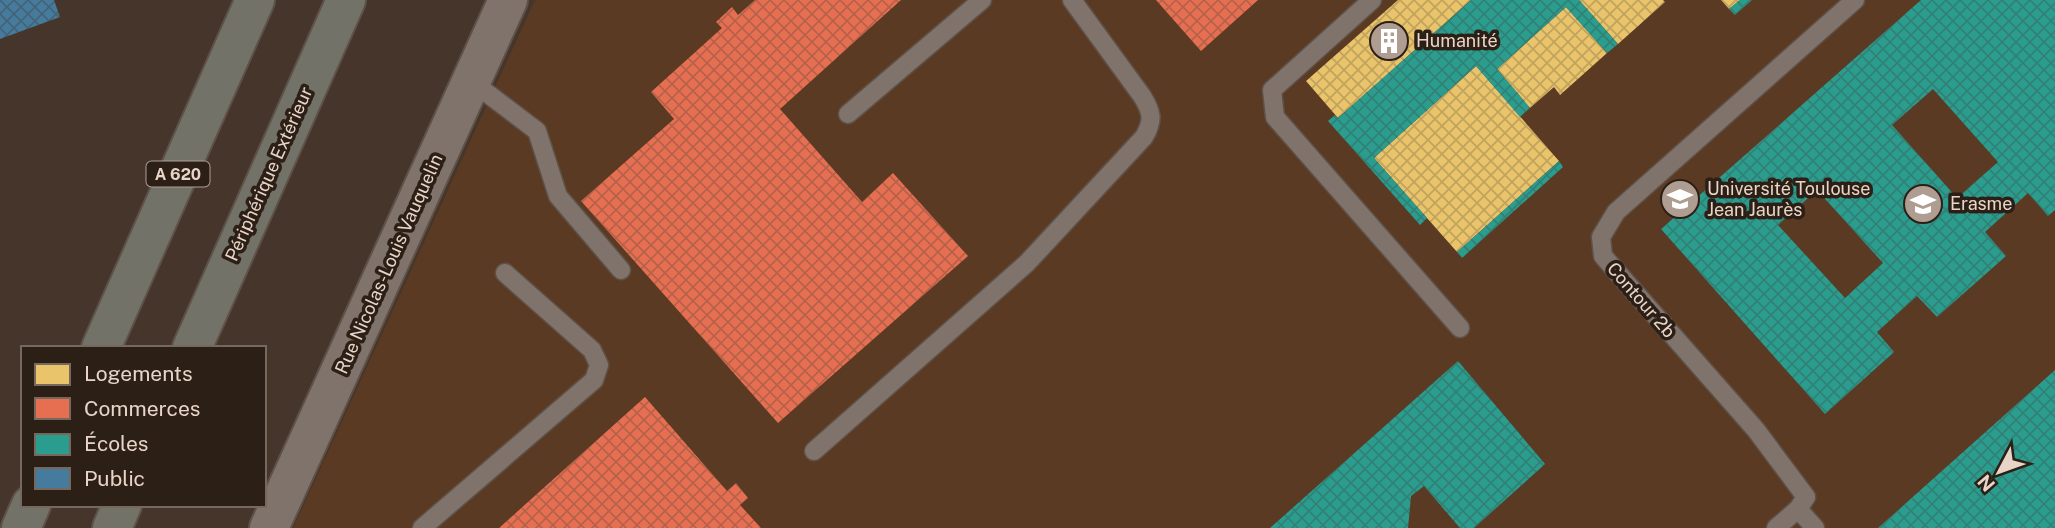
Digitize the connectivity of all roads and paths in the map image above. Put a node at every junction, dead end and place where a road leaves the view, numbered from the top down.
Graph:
1 (255, 0) edge
2 (346, 0) edge
3 (368, 0) edge
4 (508, 0) edge
5 (982, 0) edge
6 (1072, 0) edge
7 (1372, 0) edge
8 (1855, 0) edge
9 (471, 81) junction
10 (848, 114) dead end
11 (271, 170) junction
12 (621, 270) dead end
13 (505, 273) dead end
14 (1460, 328) dead end
15 (102, 346) edge
16 (193, 346) edge
17 (814, 451) dead end
18 (31, 507) edge
19 (121, 507) edge
20 (1798, 509) junction
21 (21, 528) edge
22 (112, 528) edge
23 (269, 528) edge
24 (422, 528) edge
25 (1776, 528) edge
26 (1815, 528) edge

1 - 15 highway, A 620
2 - 11 highway, Périphérique Extérieur
3 - 11 highway
4 - 9 street, Rue Nicolas-Louis Vauquelin
5 - 10 lane
6 - 17 lane
7 - 14 lane
8 - 20 lane, Contour 2b
9 - 12 lane
9 - 23 street, Rue Nicolas-Louis Vauquelin
11 - 16 highway, Périphérique Extérieur
13 - 24 lane
18 - 21 highway
19 - 22 highway
20 - 25 lane
20 - 26 lane

